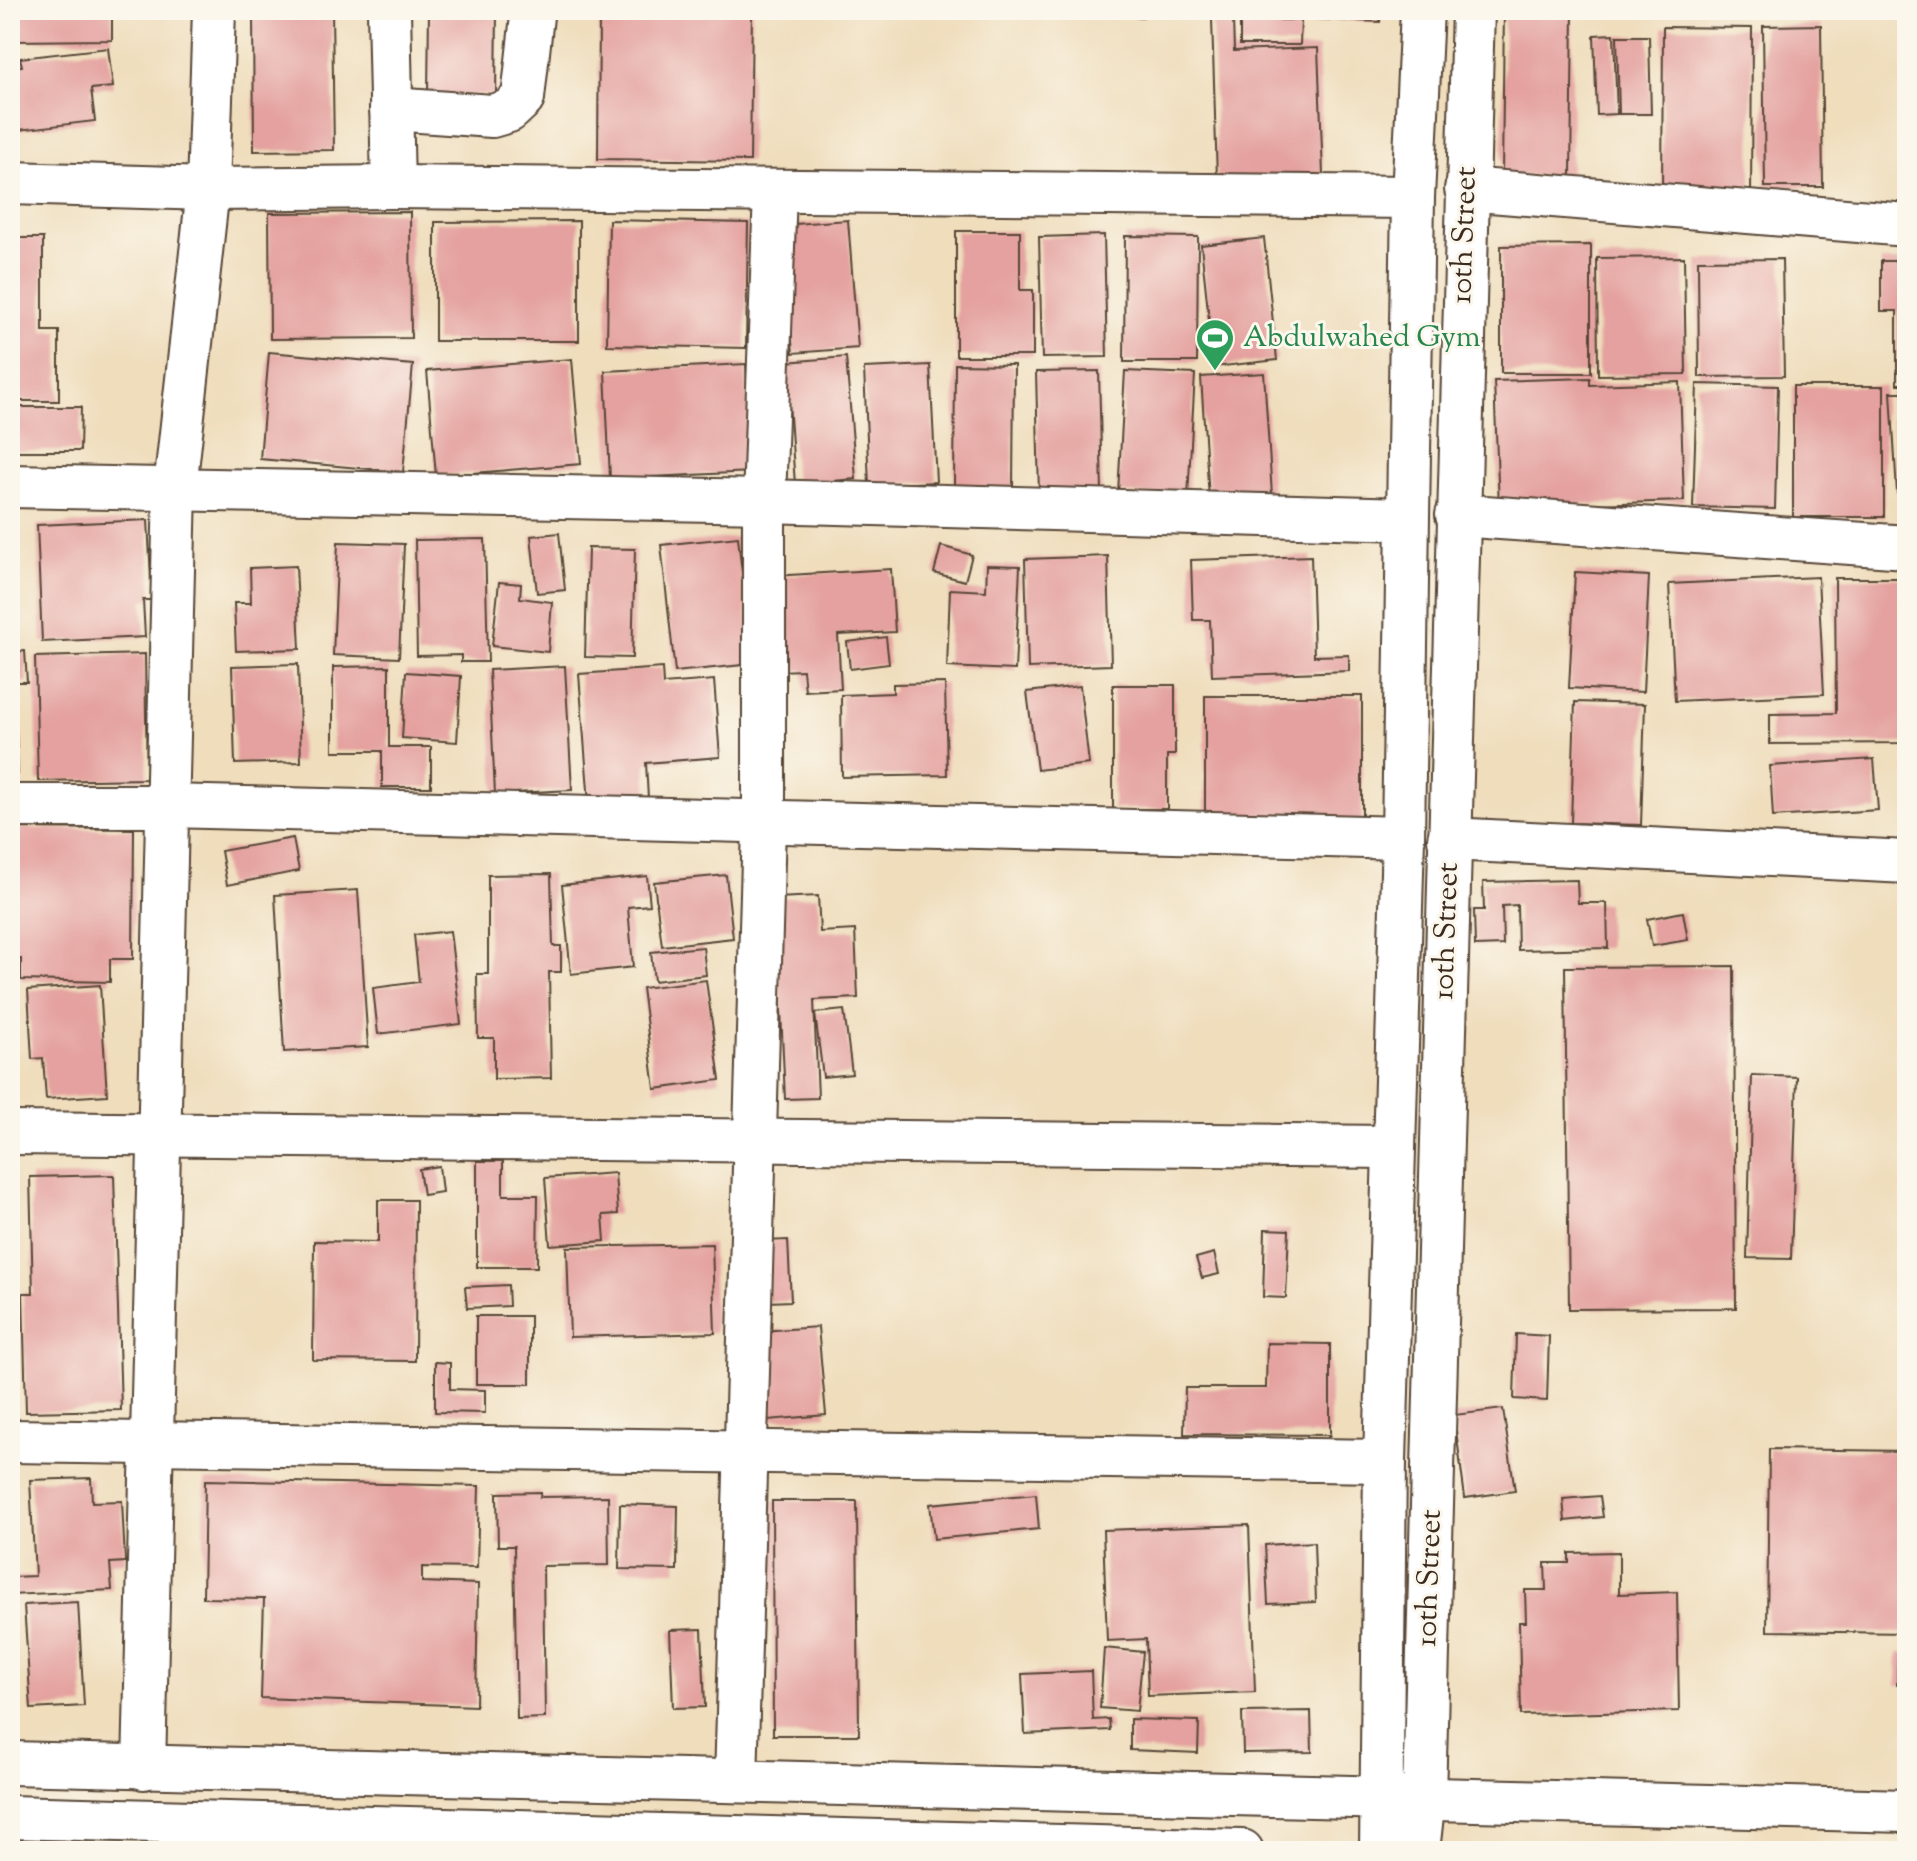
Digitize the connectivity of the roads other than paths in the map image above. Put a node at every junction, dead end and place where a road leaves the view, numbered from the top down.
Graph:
1 (214, 10) edge
2 (389, 10) edge
3 (1422, 10) edge
4 (1473, 10) edge
5 (532, 16) dead end
6 (391, 109) junction
7 (10, 183) edge
8 (393, 187) junction
9 (208, 189) junction
10 (1466, 189) junction
11 (775, 191) junction
12 (1413, 197) junction
13 (1907, 225) edge
14 (10, 486) edge
15 (175, 488) junction
16 (764, 501) junction
17 (1457, 515) junction
18 (1407, 519) junction
19 (1907, 547) edge
20 (10, 806) edge
21 (168, 806) junction
22 (763, 819) junction
23 (1403, 838) junction
24 (1449, 839) junction
25 (1907, 862) edge
26 (10, 1133) edge
27 (159, 1134) junction
28 (752, 1138) junction
29 (1393, 1147) junction
30 (10, 1441) edge
31 (152, 1443) junction
32 (745, 1450) junction
33 (1385, 1461) junction
34 (10, 1763) edge
35 (144, 1768) junction
36 (736, 1781) junction
37 (1424, 1797) junction
38 (1382, 1799) junction
39 (1907, 1811) edge
40 (10, 1817) edge
41 (203, 1836) edge
42 (733, 1845) edge
43 (1242, 1851) edge
44 (1381, 1851) edge
45 (1418, 1851) edge

1 - 9 street
2 - 6 street
3 - 12 street, 10th Street
4 - 10 street, 10th Street
5 - 6 street
6 - 8 street
7 - 9 street
8 - 9 street
8 - 11 street
9 - 15 street
10 - 13 street
10 - 17 street, 10th Street
11 - 12 street
11 - 16 street
12 - 18 street, 10th Street
14 - 15 street
15 - 16 street
15 - 21 street
16 - 18 street
16 - 22 street
17 - 19 street
17 - 24 street, 10th Street
18 - 23 street, 10th Street
20 - 21 street
21 - 22 street
21 - 27 street
22 - 23 street
22 - 28 street
23 - 29 street, 10th Street
24 - 25 street
24 - 37 street, 10th Street
26 - 27 street
27 - 28 street
27 - 31 street
28 - 29 street
28 - 32 street
29 - 33 street, 10th Street
30 - 31 street
31 - 32 street
31 - 35 street
32 - 33 street
32 - 36 street
33 - 38 street, 10th Street
34 - 35 street
35 - 36 street
36 - 38 street
37 - 38 street
37 - 39 street
37 - 45 street, 10th Street
38 - 44 street, 10th Street
40 - 41 street
41 - 42 street
42 - 43 street

